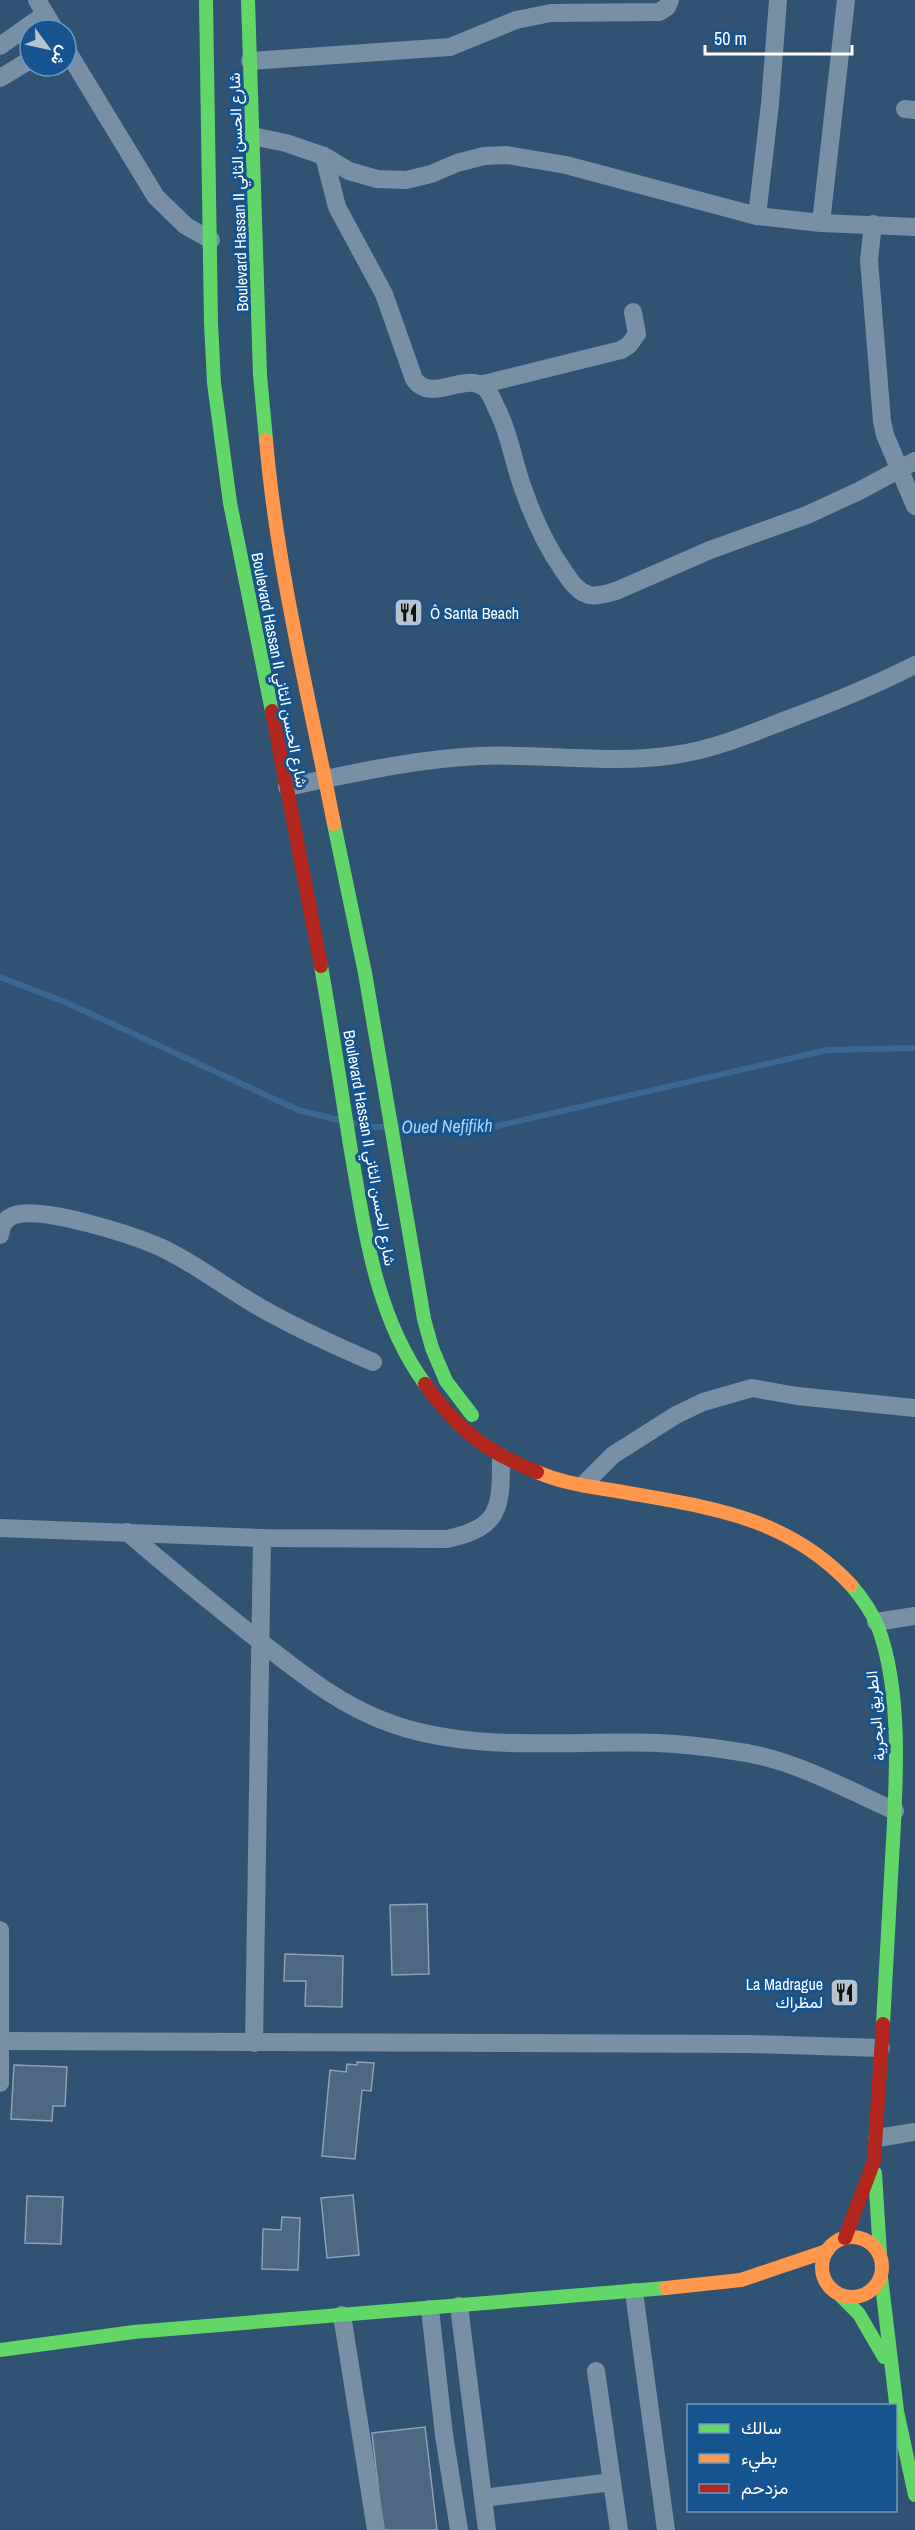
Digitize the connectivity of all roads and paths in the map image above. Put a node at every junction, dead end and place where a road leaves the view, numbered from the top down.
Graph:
1 (206, 0) edge
2 (248, 0) edge
3 (670, 0) edge
4 (778, 0) edge
5 (846, 0) edge
6 (41, 7) edge
7 (0, 46) edge
8 (250, 61) junction
9 (18, 67) edge
10 (78, 69) edge
11 (0, 78) edge
12 (252, 136) junction
13 (324, 156) junction
14 (757, 216) junction
15 (821, 223) junction
16 (873, 224) junction
17 (915, 227) edge
18 (211, 240) junction
19 (633, 312) dead end
20 (480, 385) junction
21 (915, 461) edge
22 (899, 470) junction
23 (915, 506) edge
24 (915, 665) edge
25 (326, 779) junction
26 (287, 788) junction
27 (0, 1235) edge
28 (373, 1362) dead end
29 (915, 1408) edge
30 (501, 1457) junction
31 (584, 1485) junction
32 (0, 1528) edge
33 (127, 1532) junction
34 (262, 1538) junction
35 (915, 1616) edge
36 (876, 1622) junction
37 (261, 1643) junction
38 (895, 1811) junction
39 (0, 1930) edge
40 (1, 2041) edge
41 (254, 2043) junction
42 (881, 2048) junction
43 (0, 2083) edge
44 (915, 2132) edge
45 (877, 2138) junction
46 (874, 2161) junction
47 (845, 2238) junction
48 (826, 2251) junction
49 (880, 2254) junction
50 (881, 2277) junction
51 (752, 2278) junction
52 (787, 2282) dead end
53 (809, 2284) dead end
54 (835, 2291) junction
55 (634, 2292) junction
56 (459, 2306) junction
57 (430, 2308) junction
58 (342, 2315) junction
59 (0, 2350) edge
60 (596, 2371) dead end
61 (893, 2379) junction
62 (896, 2404) edge
63 (897, 2411) edge
64 (612, 2482) junction
65 (915, 2495) edge
66 (483, 2498) junction
67 (376, 2530) edge
68 (459, 2530) edge
69 (488, 2530) edge
70 (619, 2530) edge
71 (666, 2530) edge

1 - 18 main road, Boulevard Hassan II شارع الحسن الثاني
2 - 8 main road, Boulevard Hassan II شارع الحسن الثاني
3 - 8 street
4 - 14 street
5 - 15 street
6 - 7 street
8 - 12 main road, Boulevard Hassan II شارع الحسن الثاني
9 - 11 street
10 - 18 street
12 - 13 street
12 - 25 main road, Boulevard Hassan II شارع الحسن الثاني
13 - 14 street
13 - 20 street
14 - 15 street
15 - 16 street
16 - 17 street
16 - 22 street
18 - 26 main road, Boulevard Hassan II شارع الحسن الثاني
19 - 20 street
20 - 22 street
21 - 22 street
22 - 23 street
24 - 25 street
25 - 26 street
25 - 30 main road, Boulevard Hassan II شارع الحسن الثاني
26 - 30 main road, Boulevard Hassan II شارع الحسن الثاني
27 - 28 street
29 - 31 street
30 - 31 main road, الطريق البحرية
30 - 34 street
31 - 36 main road, الطريق البحرية
32 - 33 street
33 - 34 street
33 - 37 street
34 - 37 street
35 - 36 street
36 - 38 main road, الطريق البحرية
37 - 38 street
37 - 41 street
38 - 42 main road, الطريق البحرية
39 - 40 street
40 - 41 street
40 - 43 street
41 - 42 street
42 - 45 main road, الطريق البحرية
44 - 45 street
45 - 46 main road, الطريق البحرية
46 - 47 main road
46 - 49 main road
47 - 48 main road
47 - 49 main road
48 - 51 main road
48 - 54 main road
49 - 50 main road
50 - 54 main road
50 - 61 main road
51 - 52 main road
51 - 55 main road
53 - 54 main road
54 - 61 main road
55 - 56 main road
55 - 71 street
56 - 57 main road
56 - 66 street
57 - 58 main road
57 - 68 street
58 - 59 main road
58 - 67 street
60 - 64 street
61 - 62 main road
63 - 65 main road
64 - 66 street
64 - 70 street
66 - 69 street

